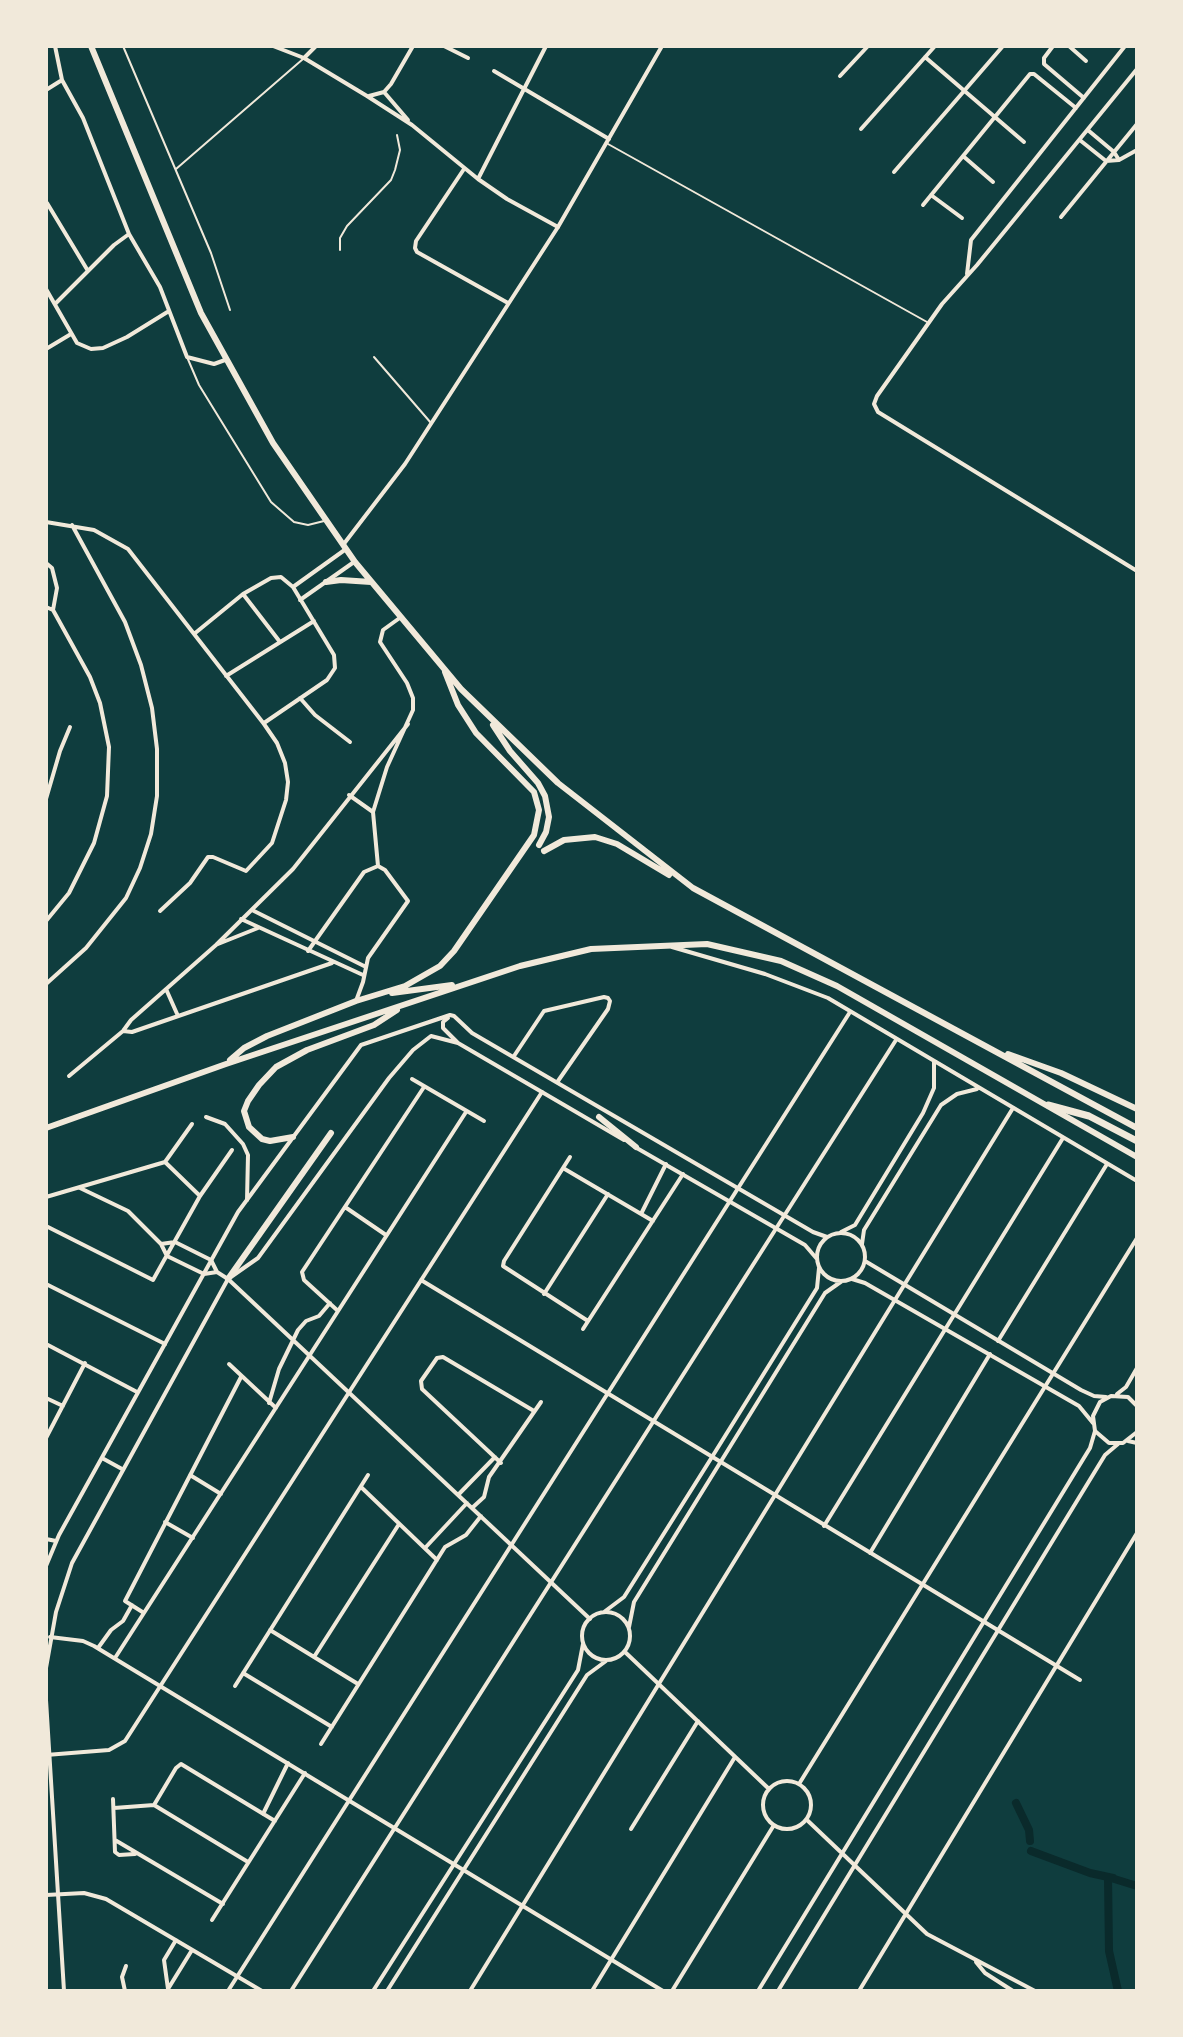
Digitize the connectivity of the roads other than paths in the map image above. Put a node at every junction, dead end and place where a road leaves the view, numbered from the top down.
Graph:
1 (55, 46) edge
2 (91, 46) edge
3 (123, 46) edge
4 (273, 46) edge
5 (316, 46) edge
6 (413, 46) edge
7 (444, 46) edge
8 (546, 46) edge
9 (662, 46) edge
10 (867, 46) edge
11 (935, 46) edge
12 (1003, 46) edge
13 (1053, 46) edge
14 (1069, 46) edge
15 (1125, 46) edge
16 (925, 57) junction
17 (304, 58) junction
18 (468, 58) dead end
19 (1086, 61) dead end
20 (1137, 69) edge
21 (494, 71) dead end
22 (840, 76) dead end
23 (62, 80) junction
24 (524, 88) junction
25 (46, 90) edge
26 (384, 92) junction
27 (964, 92) junction
28 (367, 96) junction
29 (1084, 98) junction
30 (1076, 108) junction
31 (995, 118) junction
32 (1137, 124) edge
33 (412, 125) junction
34 (861, 129) dead end
35 (1088, 130) junction
36 (397, 135) dead end
37 (1080, 141) junction
38 (608, 142) junction
39 (1024, 142) dead end
40 (1137, 150) edge
41 (1114, 152) junction
42 (963, 156) junction
43 (1119, 160) junction
44 (1106, 161) junction
45 (176, 169) junction
46 (464, 169) junction
47 (894, 172) dead end
48 (478, 179) junction
49 (993, 182) dead end
50 (931, 195) junction
51 (47, 203) edge
52 (923, 205) dead end
53 (1061, 217) dead end
54 (962, 218) dead end
55 (558, 227) junction
56 (129, 234) junction
57 (340, 250) dead end
58 (88, 271) junction
59 (967, 277) junction
60 (46, 289) edge
61 (508, 303) junction
62 (55, 304) junction
63 (230, 310) dead end
64 (169, 311) junction
65 (929, 323) junction
66 (71, 334) junction
67 (46, 349) edge
68 (187, 357) junction
69 (374, 357) dead end
70 (225, 360) junction
71 (431, 423) junction
72 (325, 520) junction
73 (46, 522) edge
74 (72, 525) junction
75 (344, 547) junction
76 (355, 562) junction
77 (46, 563) edge
78 (1137, 571) edge
79 (326, 582) junction
80 (371, 582) junction
81 (293, 587) junction
82 (243, 594) junction
83 (300, 600) junction
84 (46, 607) edge
85 (53, 610) junction
86 (401, 617) junction
87 (314, 621) junction
88 (194, 634) junction
89 (280, 642) junction
90 (444, 669) junction
91 (226, 676) junction
92 (300, 698) junction
93 (486, 713) junction
94 (264, 724) junction
95 (408, 724) junction
96 (70, 727) dead end
97 (350, 742) dead end
98 (378, 759) junction
99 (387, 767) junction
100 (349, 795) junction
101 (46, 799) edge
102 (373, 812) junction
103 (539, 845) dead end
104 (544, 851) dead end
105 (378, 866) junction
106 (693, 888) junction
107 (252, 910) junction
108 (160, 911) dead end
109 (241, 919) junction
110 (46, 921) edge
111 (260, 928) junction
112 (314, 941) junction
113 (662, 944) junction
114 (216, 945) junction
115 (308, 951) junction
116 (332, 963) junction
117 (364, 966) junction
118 (364, 976) junction
119 (46, 984) edge
120 (468, 984) junction
121 (166, 988) junction
122 (380, 994) junction
123 (356, 1001) junction
124 (405, 1005) junction
125 (850, 1012) junction
126 (178, 1016) junction
127 (454, 1016) junction
128 (123, 1031) junction
129 (896, 1040) junction
130 (458, 1043) junction
131 (989, 1047) junction
132 (514, 1056) junction
133 (934, 1062) junction
134 (226, 1064) junction
135 (69, 1076) dead end
136 (412, 1079) dead end
137 (558, 1081) junction
138 (424, 1087) junction
139 (979, 1089) junction
140 (542, 1092) junction
141 (1048, 1105) junction
142 (1013, 1108) junction
143 (1137, 1109) edge
144 (466, 1112) junction
145 (206, 1117) dead end
146 (599, 1117) dead end
147 (484, 1121) dead end
148 (192, 1124) dead end
149 (46, 1128) edge
150 (1137, 1128) edge
151 (331, 1133) dead end
152 (293, 1137) junction
153 (1063, 1138) junction
154 (1137, 1141) edge
155 (636, 1147) junction
156 (232, 1150) dead end
157 (570, 1157) dead end
158 (1137, 1157) edge
159 (165, 1162) junction
160 (666, 1164) junction
161 (1107, 1164) junction
162 (563, 1168) junction
163 (683, 1174) junction
164 (1137, 1181) edge
165 (78, 1187) junction
166 (738, 1188) junction
167 (608, 1194) junction
168 (200, 1196) junction
169 (46, 1197) edge
170 (247, 1200) junction
171 (729, 1202) junction
172 (345, 1207) junction
173 (641, 1214) junction
174 (785, 1215) junction
175 (653, 1221) junction
176 (46, 1226) edge
177 (776, 1229) junction
178 (841, 1232) junction
179 (386, 1235) junction
180 (827, 1237) junction
181 (1137, 1238) edge
182 (175, 1242) junction
183 (161, 1244) junction
184 (862, 1244) junction
185 (167, 1256) junction
186 (817, 1259) junction
187 (211, 1260) junction
188 (865, 1261) junction
189 (819, 1268) junction
190 (217, 1272) junction
191 (204, 1274) junction
192 (228, 1279) junction
193 (852, 1279) junction
194 (421, 1280) junction
195 (842, 1281) junction
196 (46, 1284) edge
197 (903, 1286) junction
198 (544, 1294) junction
199 (895, 1300) junction
200 (330, 1303) junction
201 (338, 1311) junction
202 (954, 1315) junction
203 (588, 1321) junction
204 (583, 1329) dead end
205 (945, 1329) junction
206 (294, 1341) junction
207 (998, 1341) junction
208 (46, 1344) edge
209 (165, 1344) junction
210 (990, 1354) junction
211 (310, 1355) junction
212 (85, 1363) junction
213 (229, 1364) dead end
214 (1137, 1368) edge
215 (1053, 1373) junction
216 (241, 1377) junction
217 (1045, 1386) junction
218 (137, 1392) junction
219 (349, 1392) junction
220 (608, 1394) junction
221 (1116, 1395) junction
222 (1106, 1397) junction
223 (46, 1398) edge
224 (541, 1402) dead end
225 (269, 1403) junction
226 (63, 1406) junction
227 (1137, 1406) edge
228 (276, 1408) junction
229 (534, 1411) junction
230 (653, 1422) junction
231 (1093, 1423) junction
232 (1095, 1431) junction
233 (1137, 1432) edge
234 (46, 1438) edge
235 (1128, 1441) junction
236 (1137, 1443) edge
237 (1118, 1444) junction
238 (495, 1457) junction
239 (712, 1457) junction
240 (102, 1458) junction
241 (501, 1463) junction
242 (722, 1463) junction
243 (122, 1469) junction
244 (190, 1475) junction
245 (368, 1475) dead end
246 (361, 1487) junction
247 (221, 1494) junction
248 (458, 1495) junction
249 (774, 1495) junction
250 (467, 1503) junction
251 (472, 1508) junction
252 (481, 1516) junction
253 (165, 1522) junction
254 (399, 1524) junction
255 (824, 1526) junction
256 (1137, 1533) edge
257 (193, 1538) junction
258 (46, 1539) edge
259 (56, 1541) junction
260 (511, 1545) junction
261 (425, 1548) junction
262 (870, 1553) junction
263 (437, 1560) junction
264 (47, 1561) edge
265 (551, 1582) junction
266 (923, 1585) junction
267 (132, 1605) junction
268 (604, 1612) junction
269 (144, 1613) junction
270 (590, 1619) junction
271 (983, 1622) junction
272 (629, 1627) junction
273 (270, 1630) junction
274 (998, 1630) junction
275 (50, 1637) junction
276 (583, 1644) junction
277 (98, 1648) junction
278 (625, 1652) junction
279 (314, 1657) junction
280 (115, 1658) junction
281 (606, 1661) junction
282 (1056, 1666) junction
283 (46, 1668) edge
284 (243, 1673) junction
285 (1080, 1680) dead end
286 (358, 1684) junction
287 (660, 1685) junction
288 (160, 1686) junction
289 (235, 1686) dead end
290 (46, 1700) edge
291 (698, 1721) junction
292 (332, 1727) junction
293 (321, 1744) dead end
294 (48, 1755) edge
295 (735, 1757) junction
296 (288, 1763) junction
297 (305, 1773) junction
298 (799, 1784) junction
299 (769, 1789) junction
300 (113, 1799) dead end
301 (349, 1800) junction
302 (154, 1805) junction
303 (114, 1808) junction
304 (263, 1814) junction
305 (807, 1820) junction
306 (275, 1821) junction
307 (774, 1825) junction
308 (395, 1828) junction
309 (631, 1829) dead end
310 (115, 1840) junction
311 (137, 1853) junction
312 (842, 1853) junction
313 (248, 1863) junction
314 (454, 1863) junction
315 (855, 1865) junction
316 (464, 1869) junction
317 (58, 1894) junction
318 (46, 1895) edge
319 (223, 1904) junction
320 (523, 1905) junction
321 (906, 1914) junction
322 (212, 1920) dead end
323 (176, 1940) junction
324 (192, 1950) junction
325 (611, 1960) junction
326 (975, 1960) junction
327 (126, 1966) dead end
328 (237, 1976) junction
329 (168, 1990) edge
330 (64, 1991) edge
331 (125, 1991) edge
332 (228, 1991) edge
333 (262, 1991) edge
334 (291, 1991) edge
335 (373, 1991) edge
336 (387, 1991) edge
337 (470, 1991) edge
338 (592, 1991) edge
339 (663, 1991) edge
340 (672, 1991) edge
341 (758, 1991) edge
342 (778, 1991) edge
343 (859, 1991) edge
344 (1013, 1991) edge
345 (1035, 1991) edge

1 - 23 street
2 - 70 highway
3 - 45 lane
4 - 17 street
5 - 17 street
6 - 26 street
7 - 18 street
8 - 24 street
9 - 38 street
10 - 22 street
11 - 16 street
12 - 27 street
13 - 29 street
14 - 19 street
15 - 29 street
16 - 27 street
16 - 34 street
17 - 28 street
17 - 45 lane
20 - 35 street
21 - 24 street
23 - 25 street
23 - 56 street
24 - 38 street
24 - 48 street
26 - 28 street
26 - 33 street
27 - 31 street
27 - 47 street
28 - 33 street
29 - 30 street
30 - 31 street
30 - 59 street
31 - 39 street
31 - 42 street
32 - 41 street
33 - 46 street
35 - 37 street
35 - 41 street
36 - 57 lane
37 - 44 street
37 - 59 street
38 - 55 street
38 - 65 lane
40 - 43 street
41 - 43 street
41 - 44 street
42 - 49 street
42 - 50 street
43 - 44 street
44 - 53 street
45 - 63 lane
46 - 48 street
46 - 61 street
48 - 55 street
50 - 52 street
50 - 54 street
51 - 58 street
55 - 61 street
56 - 58 street
56 - 64 street
58 - 62 street
59 - 65 street
60 - 62 street
61 - 71 street
62 - 66 street
64 - 66 street
64 - 68 street
65 - 78 street
66 - 67 street
68 - 70 street
68 - 72 lane
69 - 71 lane
70 - 72 highway
71 - 75 street
72 - 75 highway
73 - 74 street
74 - 88 street
74 - 119 street
75 - 76 highway
75 - 81 street
76 - 79 street
76 - 80 highway
77 - 85 street
79 - 80 highway
79 - 83 street
80 - 86 highway
81 - 82 street
81 - 83 street
82 - 88 street
82 - 89 street
83 - 87 street
84 - 85 street
85 - 110 street
86 - 90 highway
86 - 95 street
87 - 89 street
87 - 92 street
88 - 91 street
89 - 91 street
90 - 93 highway
90 - 122 highway
91 - 94 street
92 - 94 street
92 - 97 street
93 - 103 highway
93 - 106 highway
94 - 108 street
95 - 98 street
95 - 99 street
96 - 101 street
98 - 99 street
98 - 100 street
99 - 102 street
100 - 102 street
100 - 107 street
102 - 105 street
104 - 106 highway
105 - 112 street
105 - 117 street
106 - 131 highway
107 - 109 street
107 - 112 street
109 - 111 street
109 - 114 street
111 - 114 street
111 - 115 street
112 - 115 street
112 - 117 street
113 - 120 highway
113 - 125 street
113 - 141 highway
114 - 121 street
115 - 116 street
116 - 118 street
116 - 126 street
117 - 118 street
118 - 123 street
120 - 122 highway
120 - 124 highway
121 - 126 street
121 - 128 street
122 - 123 highway
123 - 134 highway
124 - 134 highway
124 - 152 highway
125 - 129 street
125 - 166 street
126 - 128 street
127 - 130 street
127 - 132 street
127 - 152 street
128 - 135 street
129 - 133 street
129 - 174 street
130 - 140 street
130 - 192 street
131 - 143 highway
131 - 150 highway
132 - 137 street
132 - 137 street
133 - 139 street
133 - 178 street
134 - 149 highway
136 - 138 street
137 - 166 street
138 - 144 street
138 - 172 street
139 - 142 street
139 - 184 street
140 - 155 street
140 - 194 street
141 - 154 highway
141 - 158 highway
142 - 153 street
142 - 197 street
144 - 147 street
144 - 179 street
145 - 170 street
146 - 155 highway
148 - 159 street
151 - 192 highway
152 - 170 street
153 - 161 street
153 - 202 street
155 - 160 street
156 - 168 street
157 - 162 street
159 - 165 street
159 - 168 street
160 - 163 street
160 - 173 street
161 - 164 street
161 - 207 street
162 - 167 street
162 - 198 street
163 - 171 street
163 - 175 street
165 - 169 street
165 - 183 street
166 - 171 street
166 - 174 street
167 - 173 street
167 - 198 street
168 - 182 street
170 - 187 street
171 - 177 street
171 - 220 street
172 - 179 street
172 - 200 street
173 - 175 street
174 - 177 street
174 - 180 street
175 - 203 street
176 - 185 street
177 - 186 street
177 - 230 street
178 - 180 street
178 - 184 street
179 - 201 street
180 - 186 street
181 - 215 street
182 - 183 street
182 - 185 street
182 - 187 street
183 - 185 street
184 - 188 street
185 - 191 street
186 - 189 street
187 - 190 street
187 - 191 street
188 - 193 street
188 - 197 street
189 - 195 street
189 - 239 street
190 - 191 street
190 - 192 street
191 - 209 street
192 - 206 street
192 - 243 street
193 - 195 street
193 - 199 street
194 - 219 street
194 - 220 street
195 - 242 street
196 - 209 street
197 - 199 street
197 - 202 street
198 - 203 street
199 - 205 street
199 - 249 street
200 - 201 street
200 - 206 street
201 - 211 street
202 - 205 street
202 - 207 street
203 - 204 street
205 - 210 street
205 - 255 street
206 - 211 street
206 - 225 street
207 - 215 street
208 - 212 street
209 - 218 street
210 - 217 street
210 - 262 street
211 - 219 street
211 - 228 street
212 - 218 street
212 - 226 street
213 - 216 street
214 - 221 street
215 - 217 street
215 - 222 street
216 - 225 street
216 - 244 street
217 - 231 street
217 - 266 street
218 - 240 street
219 - 248 street
219 - 288 street
220 - 230 street
220 - 260 street
221 - 222 street
221 - 227 street
222 - 231 street
223 - 226 street
224 - 229 street
225 - 228 street
226 - 234 street
228 - 247 street
229 - 238 street
229 - 241 street
230 - 239 street
230 - 265 street
231 - 232 street
232 - 237 street
232 - 271 street
233 - 235 street
235 - 236 street
235 - 237 street
237 - 274 street
238 - 241 street
238 - 248 street
239 - 242 street
239 - 268 street
240 - 243 street
240 - 259 street
241 - 251 street
242 - 249 street
242 - 272 street
243 - 275 street
244 - 247 street
244 - 253 street
245 - 246 street
246 - 254 street
246 - 273 street
247 - 257 street
248 - 250 street
249 - 255 street
249 - 287 street
250 - 251 street
250 - 261 street
251 - 252 street
252 - 260 street
252 - 263 street
253 - 257 street
253 - 267 street
254 - 261 street
254 - 279 street
255 - 262 street
256 - 282 street
257 - 269 street
258 - 259 street
259 - 264 street
260 - 265 street
260 - 301 street
261 - 263 street
262 - 266 street
263 - 286 street
265 - 270 street
265 - 308 street
266 - 271 street
266 - 298 street
267 - 269 street
267 - 277 street
268 - 270 street
268 - 272 street
269 - 280 street
270 - 276 street
271 - 274 street
271 - 312 street
272 - 278 street
273 - 279 street
273 - 284 street
274 - 282 street
274 - 315 street
275 - 277 street
275 - 283 street
276 - 281 street
276 - 314 street
277 - 280 street
278 - 281 street
278 - 287 street
279 - 286 street
280 - 288 street
281 - 316 street
282 - 285 street
282 - 321 street
284 - 289 street
284 - 292 street
286 - 292 street
287 - 291 street
287 - 320 street
288 - 294 street
288 - 296 street
290 - 294 street
291 - 295 street
291 - 309 street
292 - 293 street
294 - 317 street
295 - 299 street
295 - 325 street
296 - 297 street
296 - 304 street
297 - 301 street
297 - 306 street
298 - 299 street
298 - 305 street
299 - 307 street
300 - 303 street
301 - 308 street
301 - 328 street
302 - 303 street
302 - 304 street
302 - 313 street
303 - 310 street
304 - 306 street
305 - 307 street
305 - 312 street
306 - 313 street
307 - 340 street
308 - 314 street
308 - 334 street
310 - 311 street
310 - 311 street
311 - 319 street
312 - 315 street
312 - 341 street
313 - 319 street
314 - 316 street
314 - 335 street
315 - 321 street
315 - 342 street
316 - 320 street
316 - 336 street
317 - 318 street
317 - 323 street
317 - 330 street
319 - 322 street
320 - 325 street
320 - 337 street
321 - 326 street
321 - 343 street
323 - 324 street
323 - 329 street
324 - 328 street
324 - 329 street
325 - 338 street
325 - 339 street
326 - 344 street
326 - 345 street
327 - 331 street
328 - 332 street
328 - 333 street

